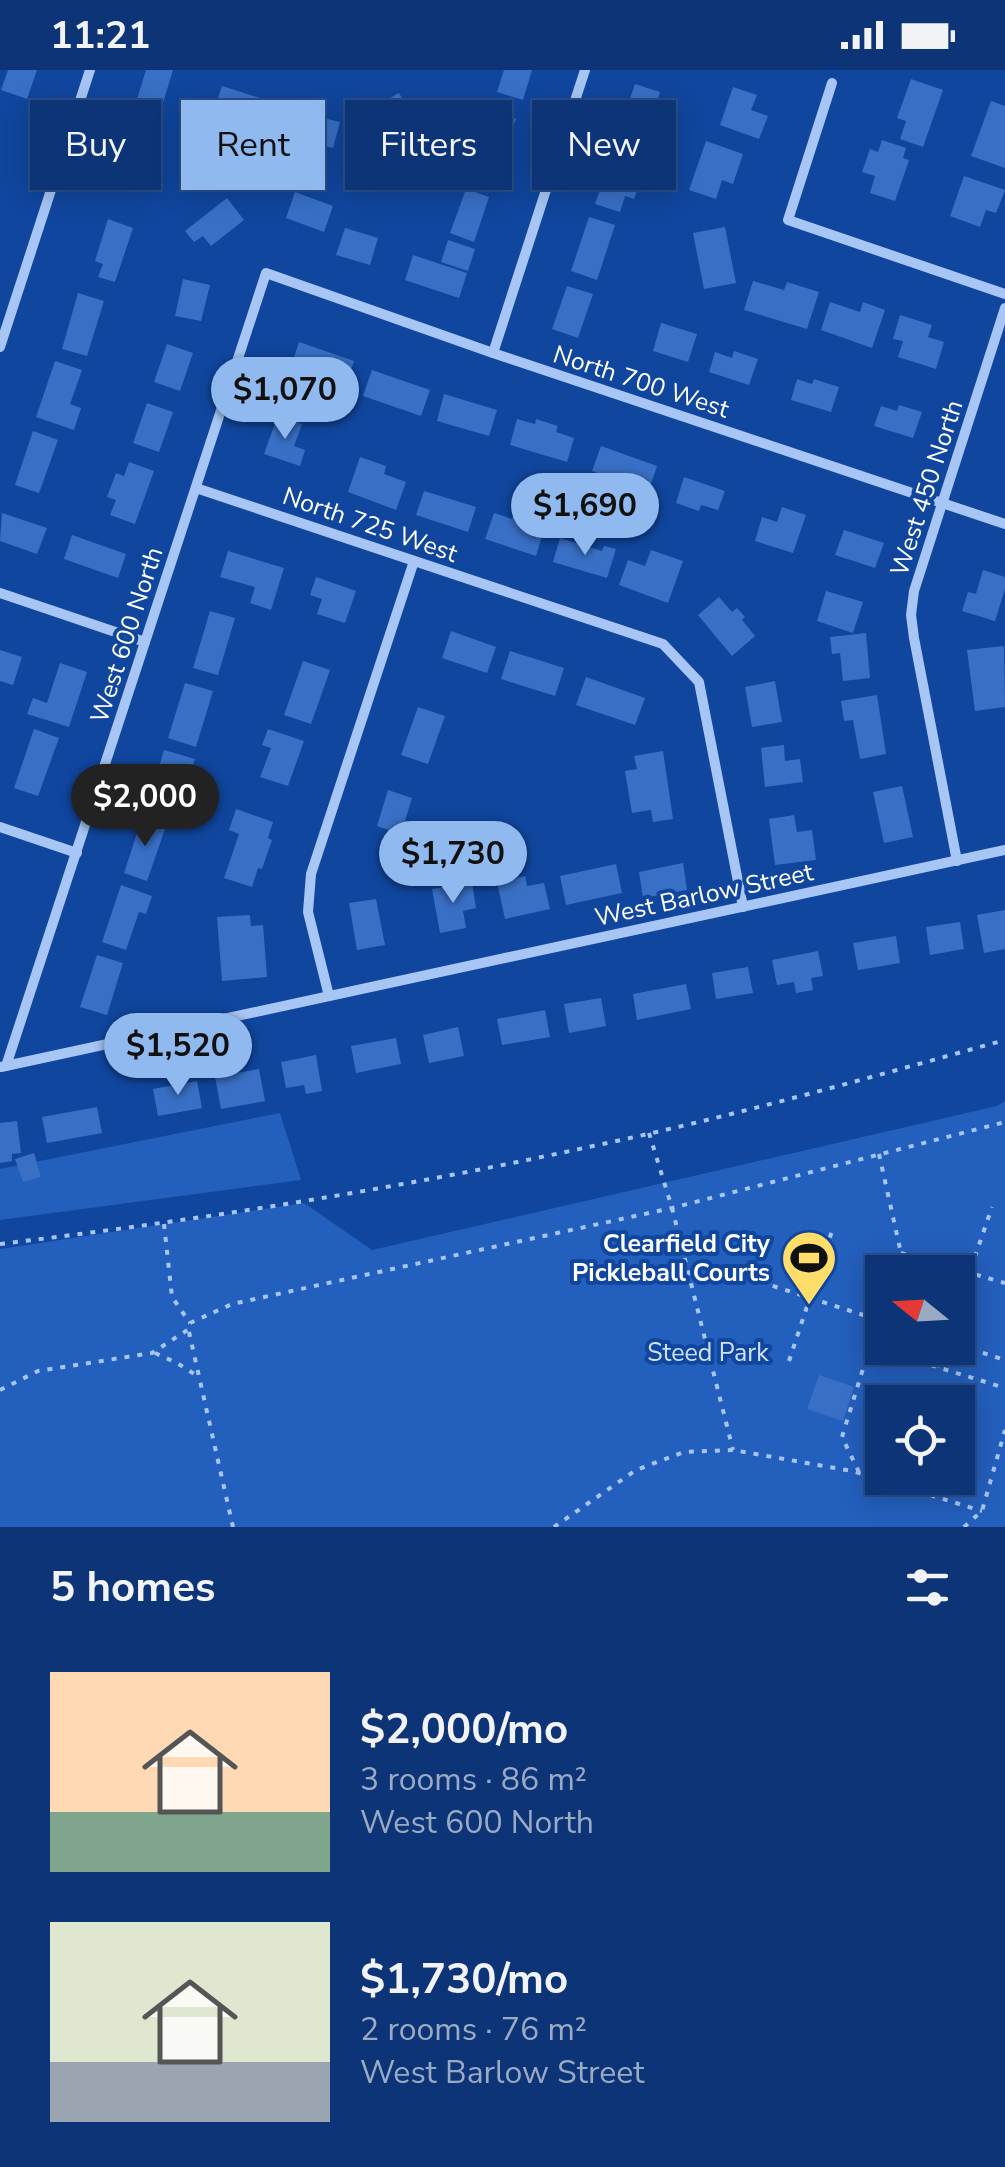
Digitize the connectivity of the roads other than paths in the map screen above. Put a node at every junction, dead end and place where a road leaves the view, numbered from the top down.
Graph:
1 (90, 70) edge
2 (585, 70) edge
3 (832, 83) dead end
4 (266, 273) joint
5 (1005, 294) edge
6 (1005, 308) edge
7 (0, 347) edge
8 (493, 353) junction
9 (196, 488) junction
10 (944, 504) junction
11 (1005, 524) edge
12 (414, 561) junction
13 (0, 593) edge
14 (146, 642) junction
15 (0, 828) edge
16 (1005, 850) edge
17 (76, 853) junction
18 (957, 861) junction
19 (743, 907) junction
20 (329, 996) junction
21 (3, 1067) edge

1 - 7 street
2 - 8 street
3 - 5 street
4 - 8 street, North 700 West
4 - 9 street, West 600 North
6 - 10 street, West 450 North
8 - 10 street, North 700 West
9 - 12 street, North 725 West
9 - 14 street, West 600 North
10 - 11 street, North 700 West
10 - 18 street, West 450 North
12 - 19 street, North 725 West
12 - 20 street
13 - 14 street
14 - 17 street, West 600 North
15 - 17 street
16 - 18 street, West Barlow Street
17 - 21 street, West 600 North
18 - 19 street, West Barlow Street
19 - 20 street, West Barlow Street
20 - 21 street, West Barlow Street

